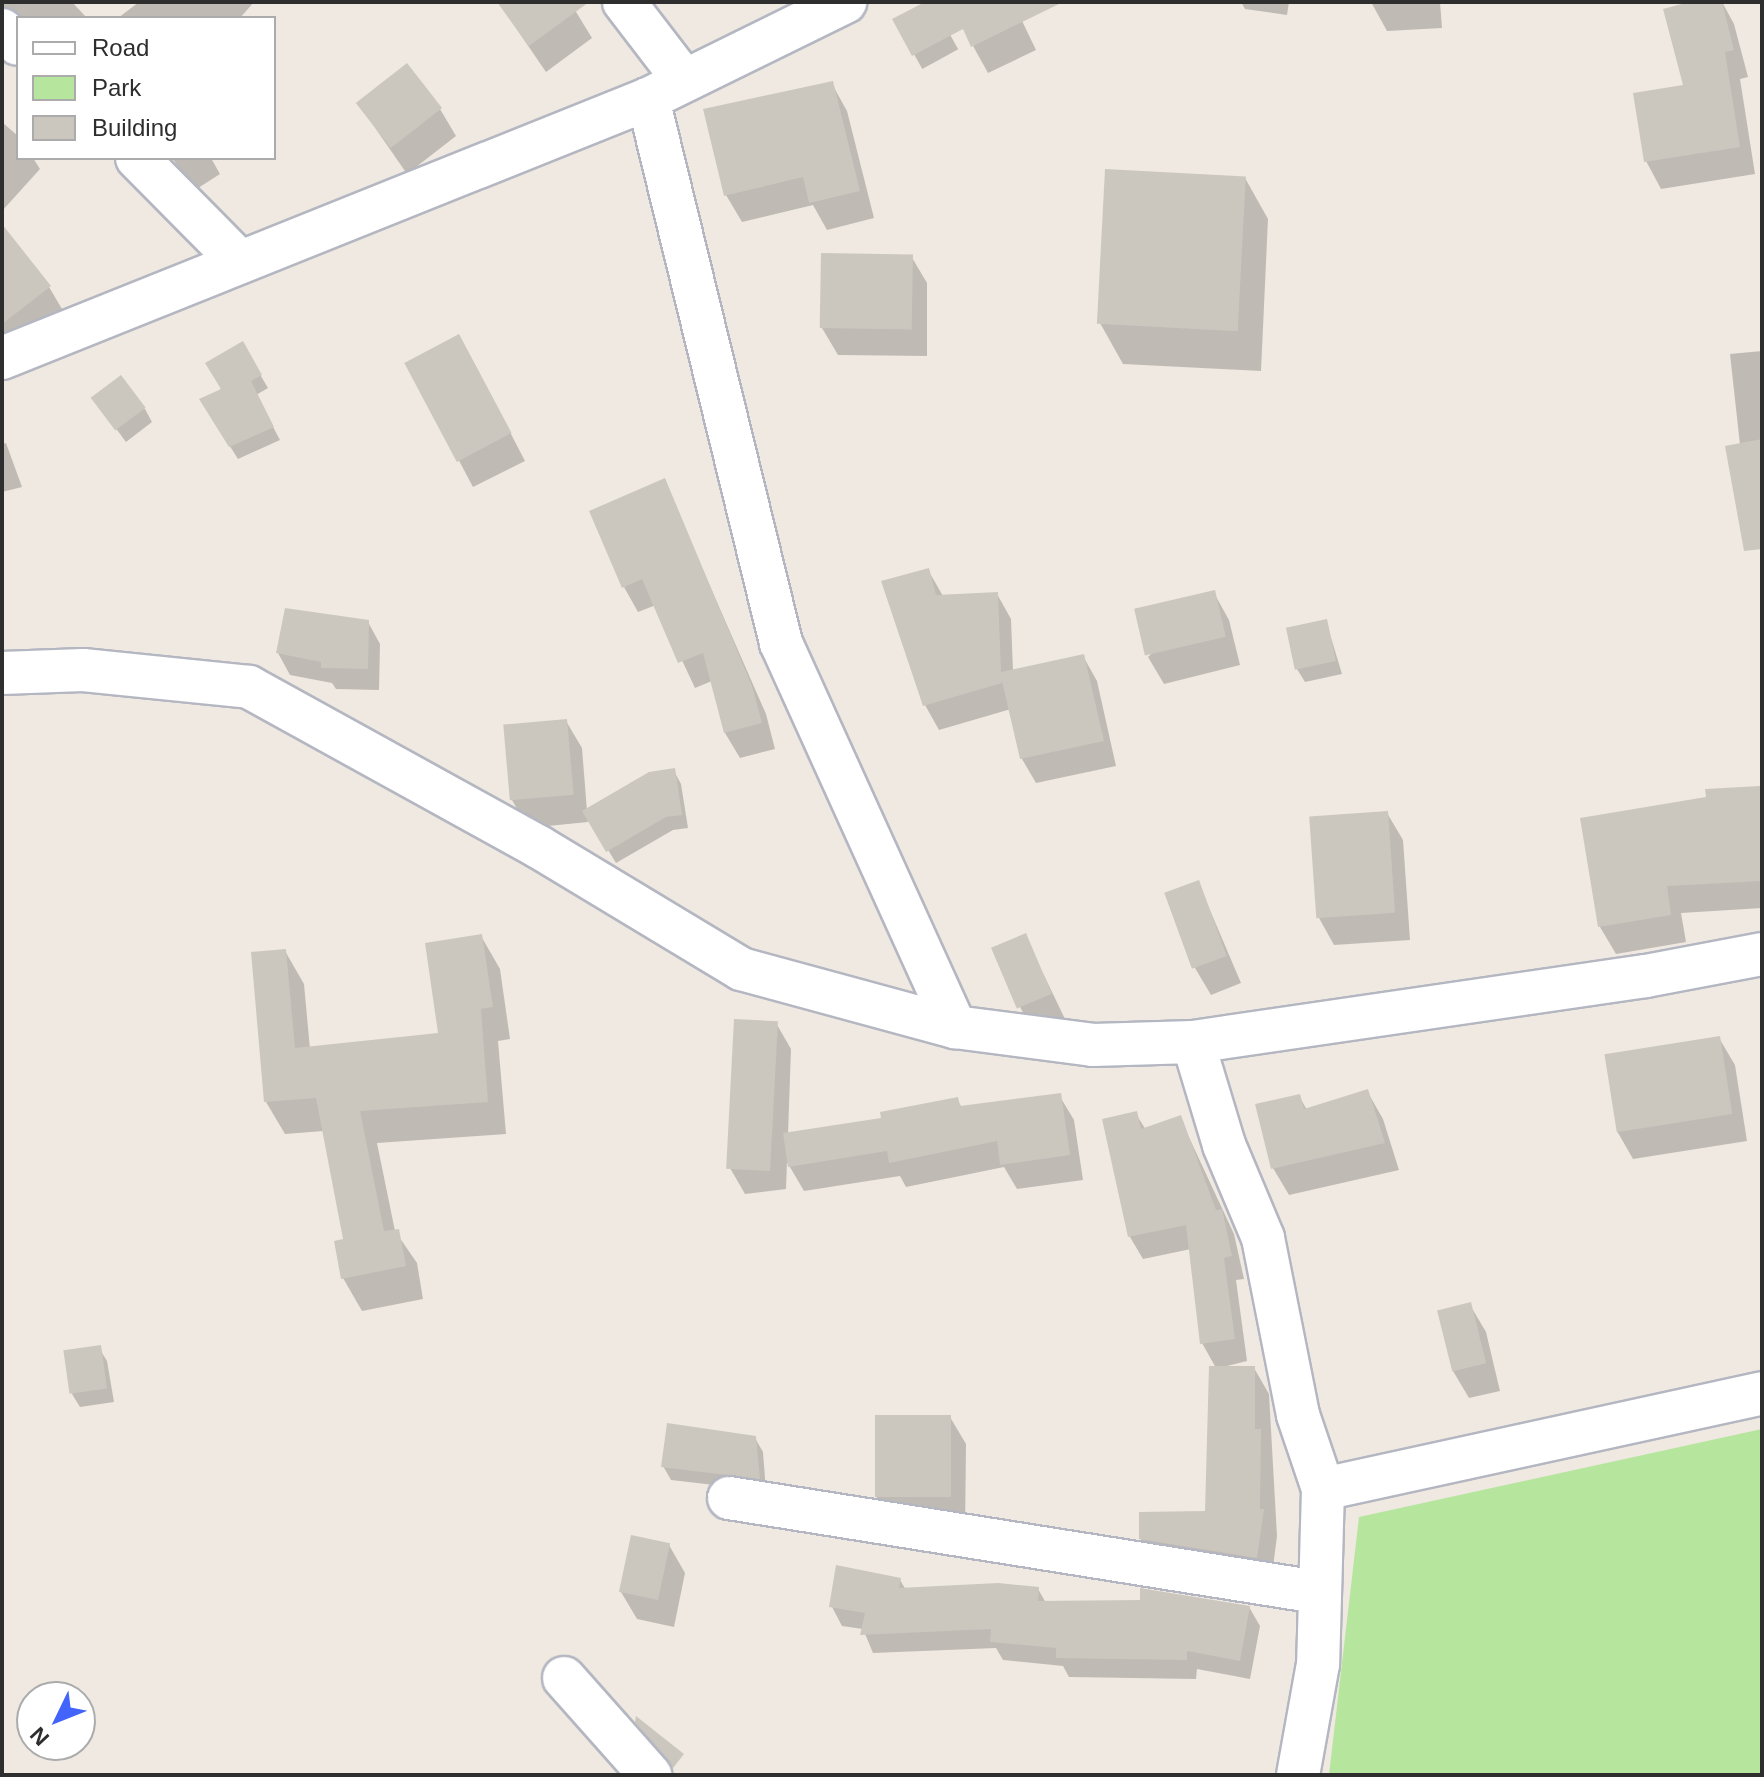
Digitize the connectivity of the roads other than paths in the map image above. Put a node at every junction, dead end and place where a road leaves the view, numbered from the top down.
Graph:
1 (624, 2) edge
2 (845, 2) edge
3 (665, 89) junction
4 (139, 160) edge
5 (240, 262) junction
6 (2, 358) edge
7 (2, 673) edge
8 (1762, 954) edge
9 (955, 1027) junction
10 (1193, 1042) junction
11 (1762, 1393) edge
12 (1323, 1489) junction
13 (729, 1498) dead end
14 (1317, 1592) junction
15 (564, 1678) dead end
16 (650, 1775) edge
17 (1298, 1775) edge

1 - 3 street
2 - 3 street
3 - 5 street
3 - 9 street
4 - 5 street
5 - 6 street
7 - 9 street
8 - 10 street
9 - 10 street
10 - 12 street
11 - 12 street
12 - 14 street
13 - 14 street
14 - 17 street
15 - 16 street

